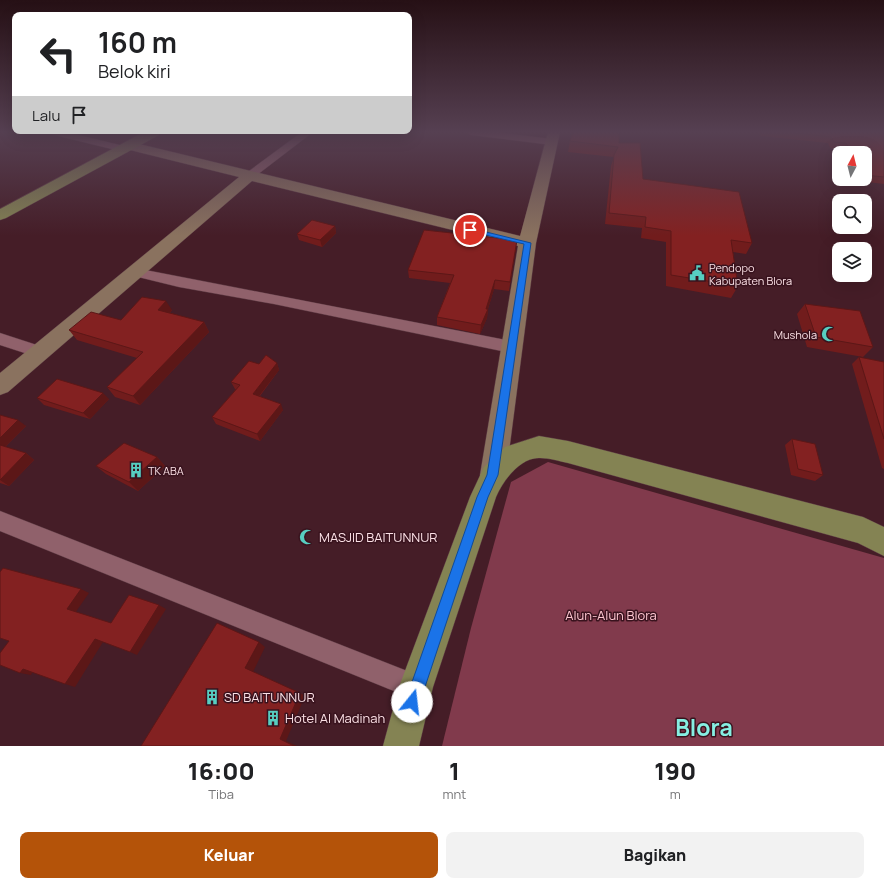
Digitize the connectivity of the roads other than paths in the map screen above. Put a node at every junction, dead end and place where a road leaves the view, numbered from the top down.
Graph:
1 (92, 167) edge
2 (209, 167) edge
3 (261, 167) edge
4 (546, 167) edge
5 (249, 176) junction
6 (0, 215) edge
7 (527, 243) junction
8 (135, 272) junction
9 (0, 339) edge
10 (511, 347) junction
11 (40, 352) junction
12 (0, 386) edge
13 (492, 475) junction
14 (0, 521) edge
15 (884, 542) edge
16 (416, 687) junction
17 (401, 746) edge

1 - 6 main road
2 - 5 main road
3 - 5 street
4 - 7 main road
5 - 7 main road
5 - 8 main road
7 - 10 main road
8 - 10 street
8 - 11 main road
9 - 11 street
10 - 13 main road
11 - 12 main road
13 - 15 main road
13 - 16 main road
14 - 16 street
16 - 17 main road

